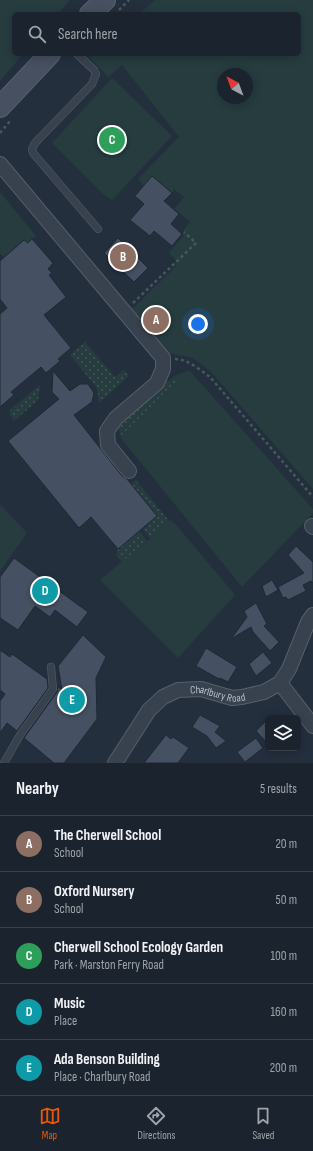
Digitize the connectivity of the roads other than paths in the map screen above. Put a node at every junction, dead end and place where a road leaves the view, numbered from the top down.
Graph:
1 (105, 0) edge
2 (92, 12) edge
3 (48, 56) edge
4 (80, 56) edge
5 (0, 107) edge
6 (0, 164) edge
7 (98, 229) dead end
8 (129, 471) dead end
9 (313, 616) edge
10 (51, 667) dead end
11 (280, 683) junction
12 (313, 726) edge
13 (4, 763) edge
14 (115, 763) edge

1 - 2 main road
3 - 5 main road
4 - 7 lane
6 - 8 street
9 - 11 street
10 - 13 lane
11 - 12 street
11 - 14 street, Charlbury Road

